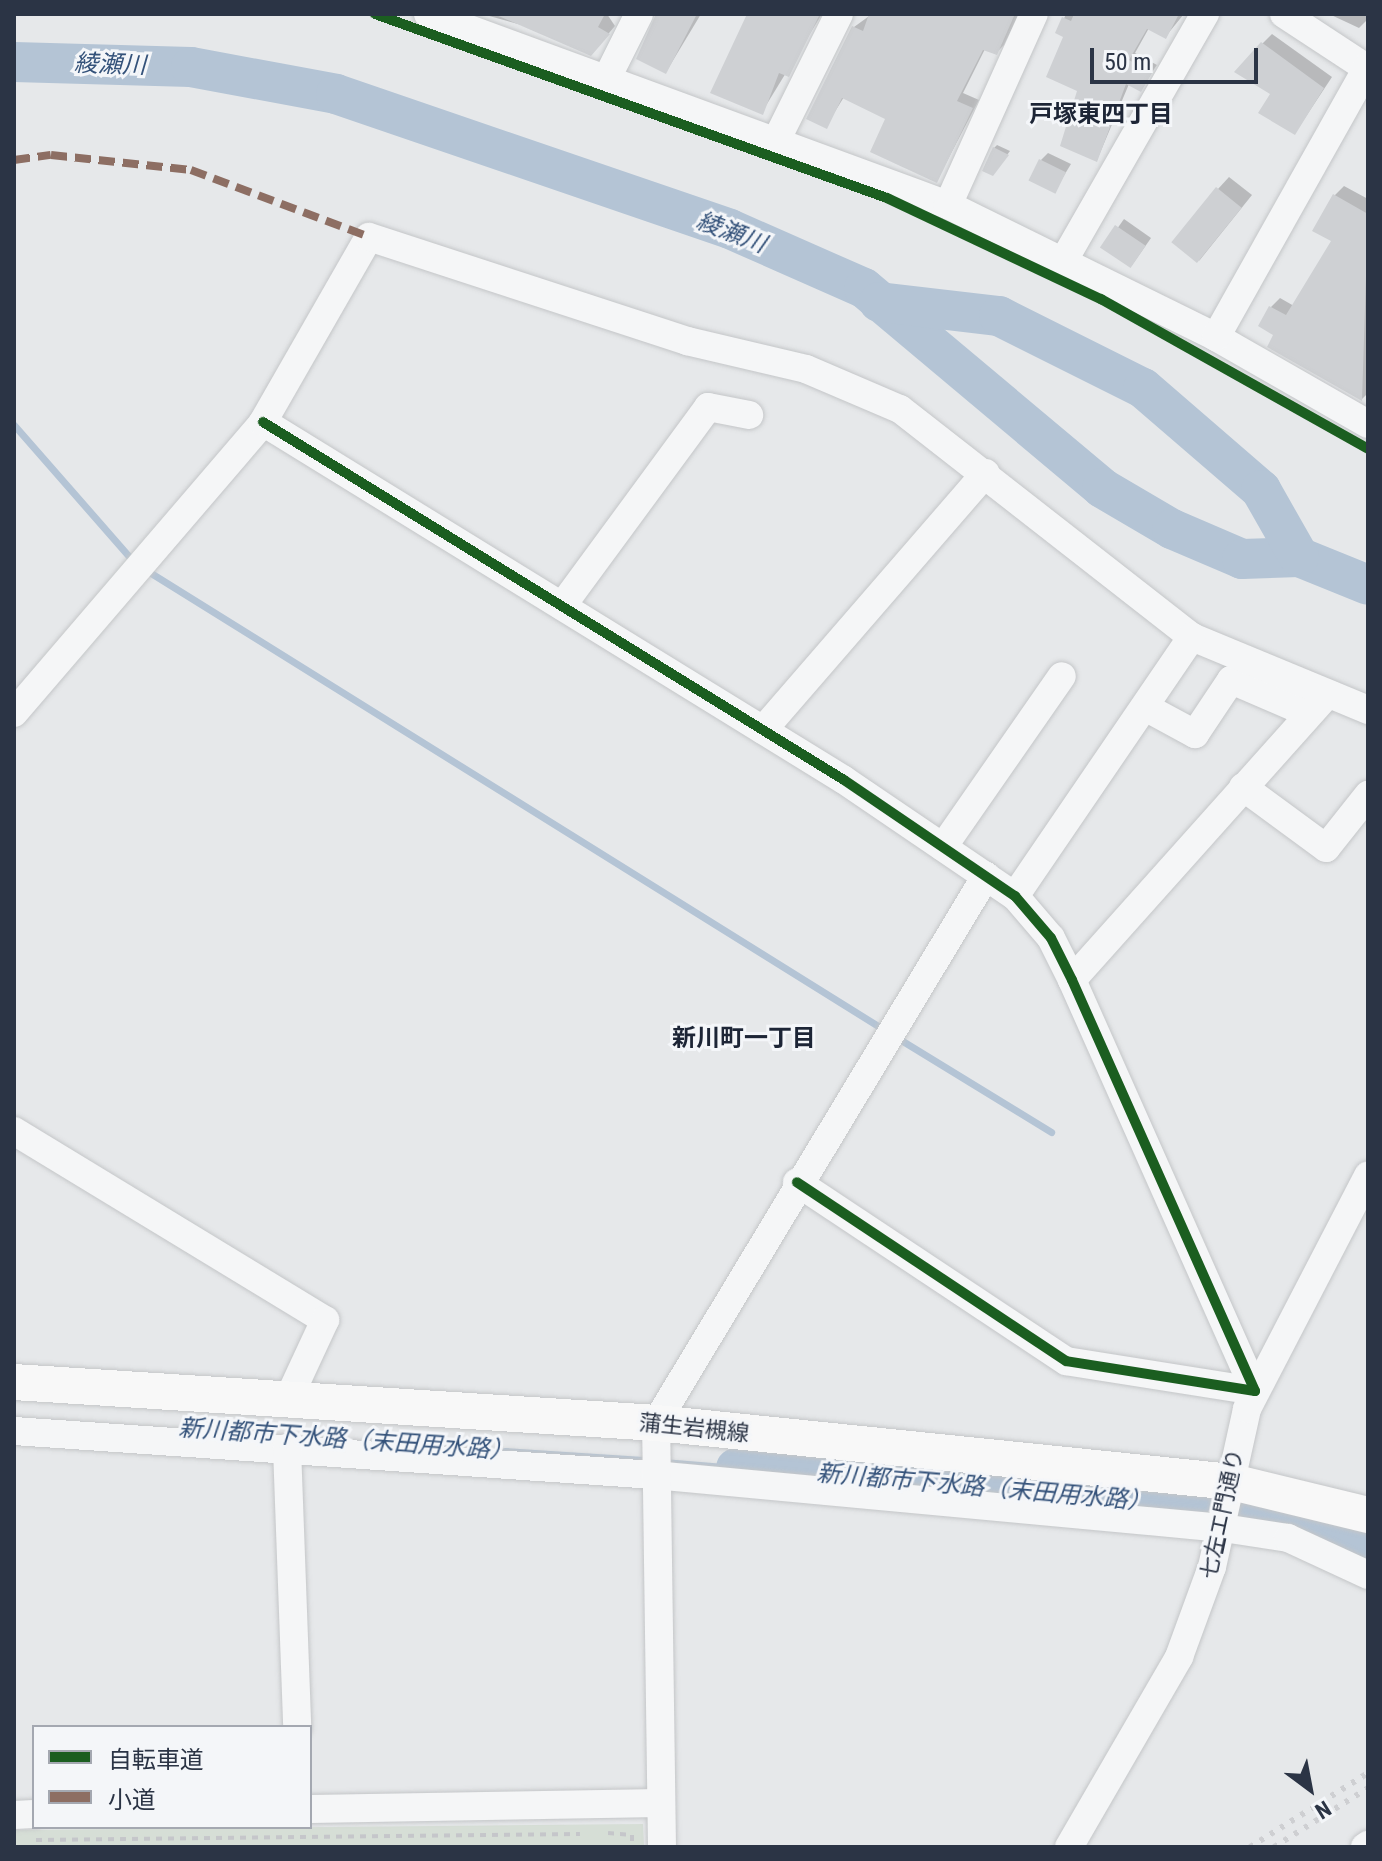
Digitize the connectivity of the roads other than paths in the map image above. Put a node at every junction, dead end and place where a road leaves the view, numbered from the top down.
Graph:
1 (428, 14) edge
2 (639, 14) edge
3 (839, 14) edge
4 (1034, 14) edge
5 (1205, 14) edge
6 (1284, 14) edge
7 (1368, 68) edge
8 (608, 76) junction
9 (778, 137) junction
10 (948, 205) junction
11 (1064, 260) junction
12 (1216, 337) junction
13 (749, 415) dead end
14 (263, 422) junction
15 (1368, 424) edge
16 (986, 473) junction
17 (562, 606) junction
18 (1192, 637) junction
19 (1062, 676) dead end
20 (1318, 703) junction
21 (17, 704) edge
22 (1145, 707) junction
23 (1368, 710) edge
24 (763, 730) junction
25 (1243, 787) junction
26 (1368, 795) edge
27 (943, 847) junction
28 (1003, 887) junction
29 (1072, 980) junction
30 (14, 1131) edge
31 (797, 1182) junction
32 (1365, 1190) edge
33 (14, 1382) edge
34 (1255, 1391) junction
35 (287, 1402) junction
36 (656, 1423) junction
37 (14, 1431) edge
38 (287, 1448) junction
39 (654, 1475) junction
40 (1232, 1482) junction
41 (1368, 1515) edge
42 (1223, 1528) junction
43 (1368, 1575) edge
44 (297, 1725) edge
45 (661, 1803) junction
46 (312, 1809) edge
47 (14, 1815) edge
48 (32, 1827) edge
49 (662, 1847) edge
50 (1069, 1847) edge

1 - 8 street
2 - 8 street
3 - 9 street
4 - 10 street
5 - 11 street
6 - 7 street
7 - 12 street
8 - 9 street
9 - 10 street
10 - 11 street
11 - 12 street
12 - 15 street
13 - 17 street
14 - 16 street
14 - 17 street
14 - 21 street
16 - 18 street
16 - 24 street
17 - 24 street
18 - 20 street
18 - 22 street
19 - 27 street
20 - 22 street
20 - 23 street
20 - 25 street
22 - 28 street
24 - 27 street
25 - 26 street
25 - 29 street
27 - 28 street
28 - 29 street
28 - 31 street
29 - 34 street
30 - 35 street
31 - 34 street
31 - 36 street
32 - 34 street, 七左エ門通り
33 - 35 main road, 蒲生岩槻線
34 - 40 street, 七左エ門通り
35 - 36 main road, 蒲生岩槻線
36 - 39 street
36 - 40 main road, 蒲生岩槻線
37 - 38 street
38 - 39 street
38 - 44 street
39 - 42 street
39 - 45 street
40 - 41 main road, 蒲生岩槻線
40 - 42 street, 七左エ門通り
42 - 43 street
42 - 50 street, 七左エ門通り
45 - 46 street
45 - 49 street
47 - 48 street

